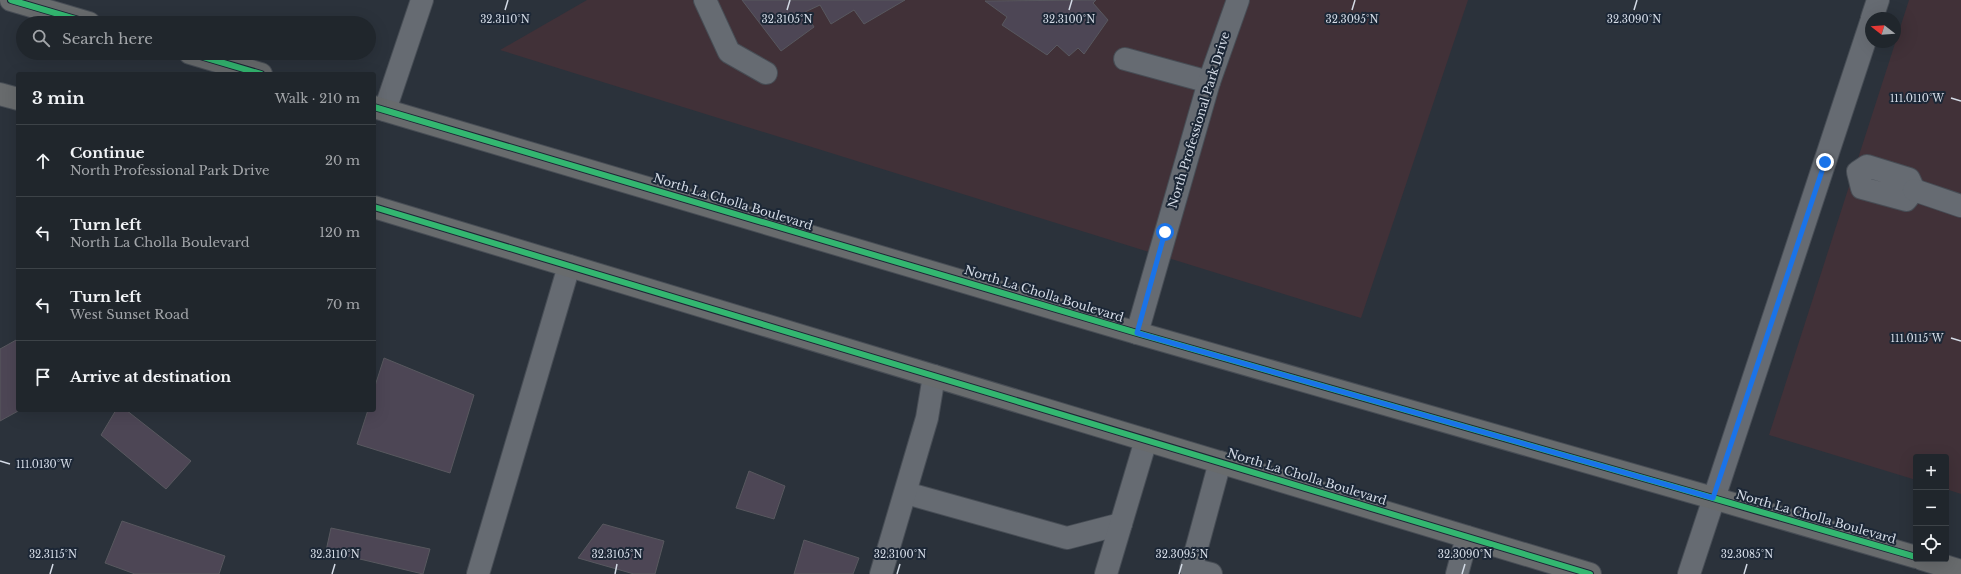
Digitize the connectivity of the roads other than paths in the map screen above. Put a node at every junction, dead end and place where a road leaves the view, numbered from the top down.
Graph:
1 (11, 0) edge
2 (422, 0) edge
3 (705, 0) edge
4 (1238, 0) edge
5 (1878, 0) edge
6 (1874, 12) edge
7 (65, 16) edge
8 (1865, 40) edge
9 (1125, 59) dead end
10 (214, 60) edge
11 (254, 72) edge
12 (766, 73) dead end
13 (1209, 82) junction
14 (0, 94) edge
15 (16, 98) edge
16 (379, 109) edge
17 (1825, 162) junction
18 (1961, 206) edge
19 (376, 208) edge
20 (569, 266) junction
21 (1137, 333) junction
22 (934, 376) junction
23 (1146, 440) junction
24 (1220, 462) junction
25 (906, 494) junction
26 (1713, 498) junction
27 (1121, 524) junction
28 (1467, 537) junction
29 (1913, 556) edge
30 (1932, 562) edge
31 (1961, 571) edge
32 (478, 574) edge
33 (881, 574) edge
34 (1106, 574) edge
35 (1211, 574) edge
36 (1457, 574) edge
37 (1590, 574) edge
38 (1689, 574) edge

1 - 7 main road
2 - 16 street
3 - 12 street
4 - 13 street, North Professional Park Drive
5 - 6 street
8 - 17 street
9 - 13 street
10 - 11 main road
13 - 21 street, North Professional Park Drive
14 - 15 main road
16 - 21 main road, North La Cholla Boulevard
17 - 18 street
17 - 26 street
19 - 20 main road, North La Cholla Boulevard
20 - 22 main road, North La Cholla Boulevard
20 - 32 street
21 - 26 main road, North La Cholla Boulevard
22 - 23 main road, North La Cholla Boulevard
22 - 25 street
23 - 24 main road, North La Cholla Boulevard
23 - 27 street
24 - 28 main road, North La Cholla Boulevard
24 - 35 street
25 - 27 street
25 - 33 street
26 - 29 main road, North La Cholla Boulevard
26 - 38 street
27 - 34 street
28 - 36 street
28 - 37 main road, North La Cholla Boulevard
30 - 31 main road

